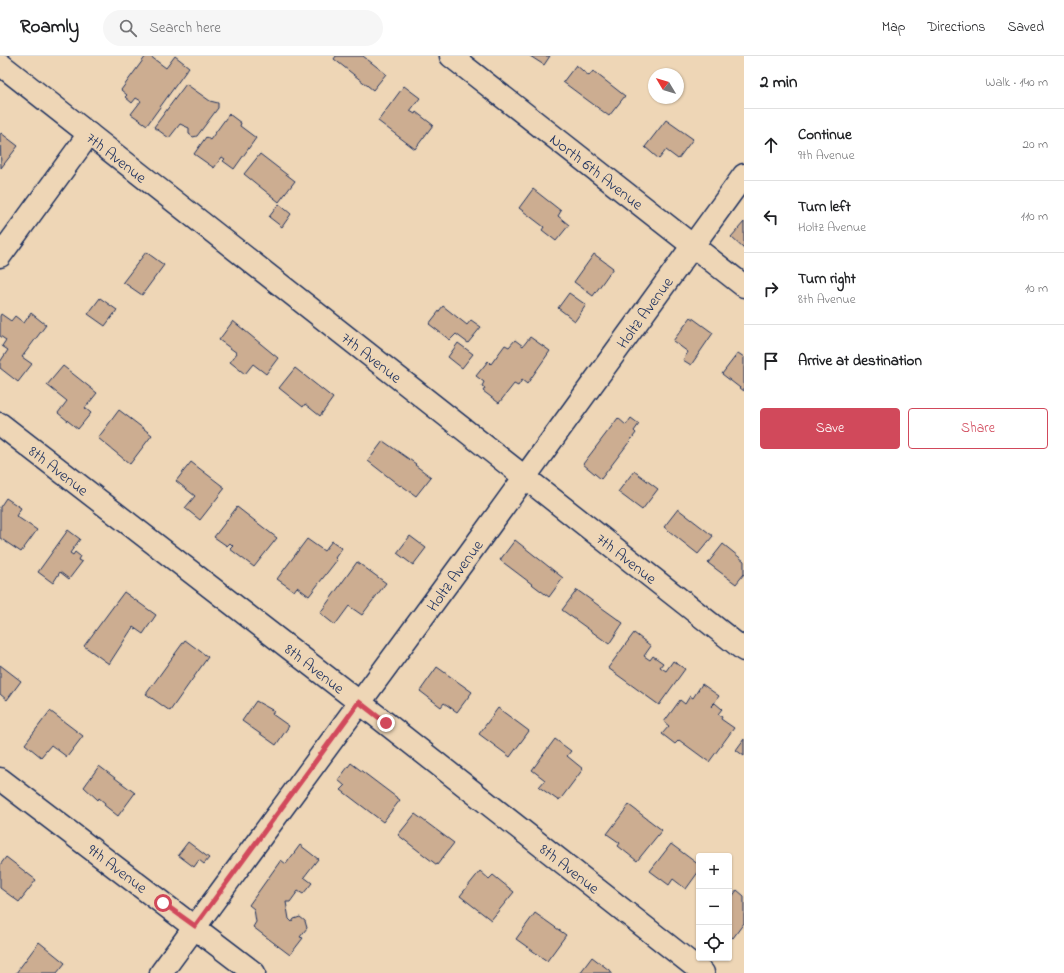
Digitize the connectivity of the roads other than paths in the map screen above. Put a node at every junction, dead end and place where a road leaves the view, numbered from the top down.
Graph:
1 (451, 56) edge
2 (0, 64) edge
3 (89, 134) junction
4 (744, 175) edge
5 (692, 245) junction
6 (0, 256) edge
7 (744, 286) edge
8 (0, 424) edge
9 (524, 476) junction
10 (744, 650) edge
11 (359, 702) junction
12 (0, 779) edge
13 (195, 926) junction
14 (161, 973) edge
15 (254, 973) edge
16 (704, 973) edge

1 - 5 street, North 6th Avenue
2 - 3 street, 7th Avenue
3 - 6 street
3 - 9 street, 7th Avenue
4 - 5 street, Holtz Avenue
5 - 7 street, North 6th Avenue
5 - 9 street, Holtz Avenue
8 - 11 street, 8th Avenue
9 - 10 street, 7th Avenue
9 - 11 street, Holtz Avenue
11 - 13 street, Holtz Avenue
11 - 16 street, 8th Avenue
12 - 13 street, 9th Avenue
13 - 14 street, Holtz Avenue
13 - 15 street, 9th Avenue

